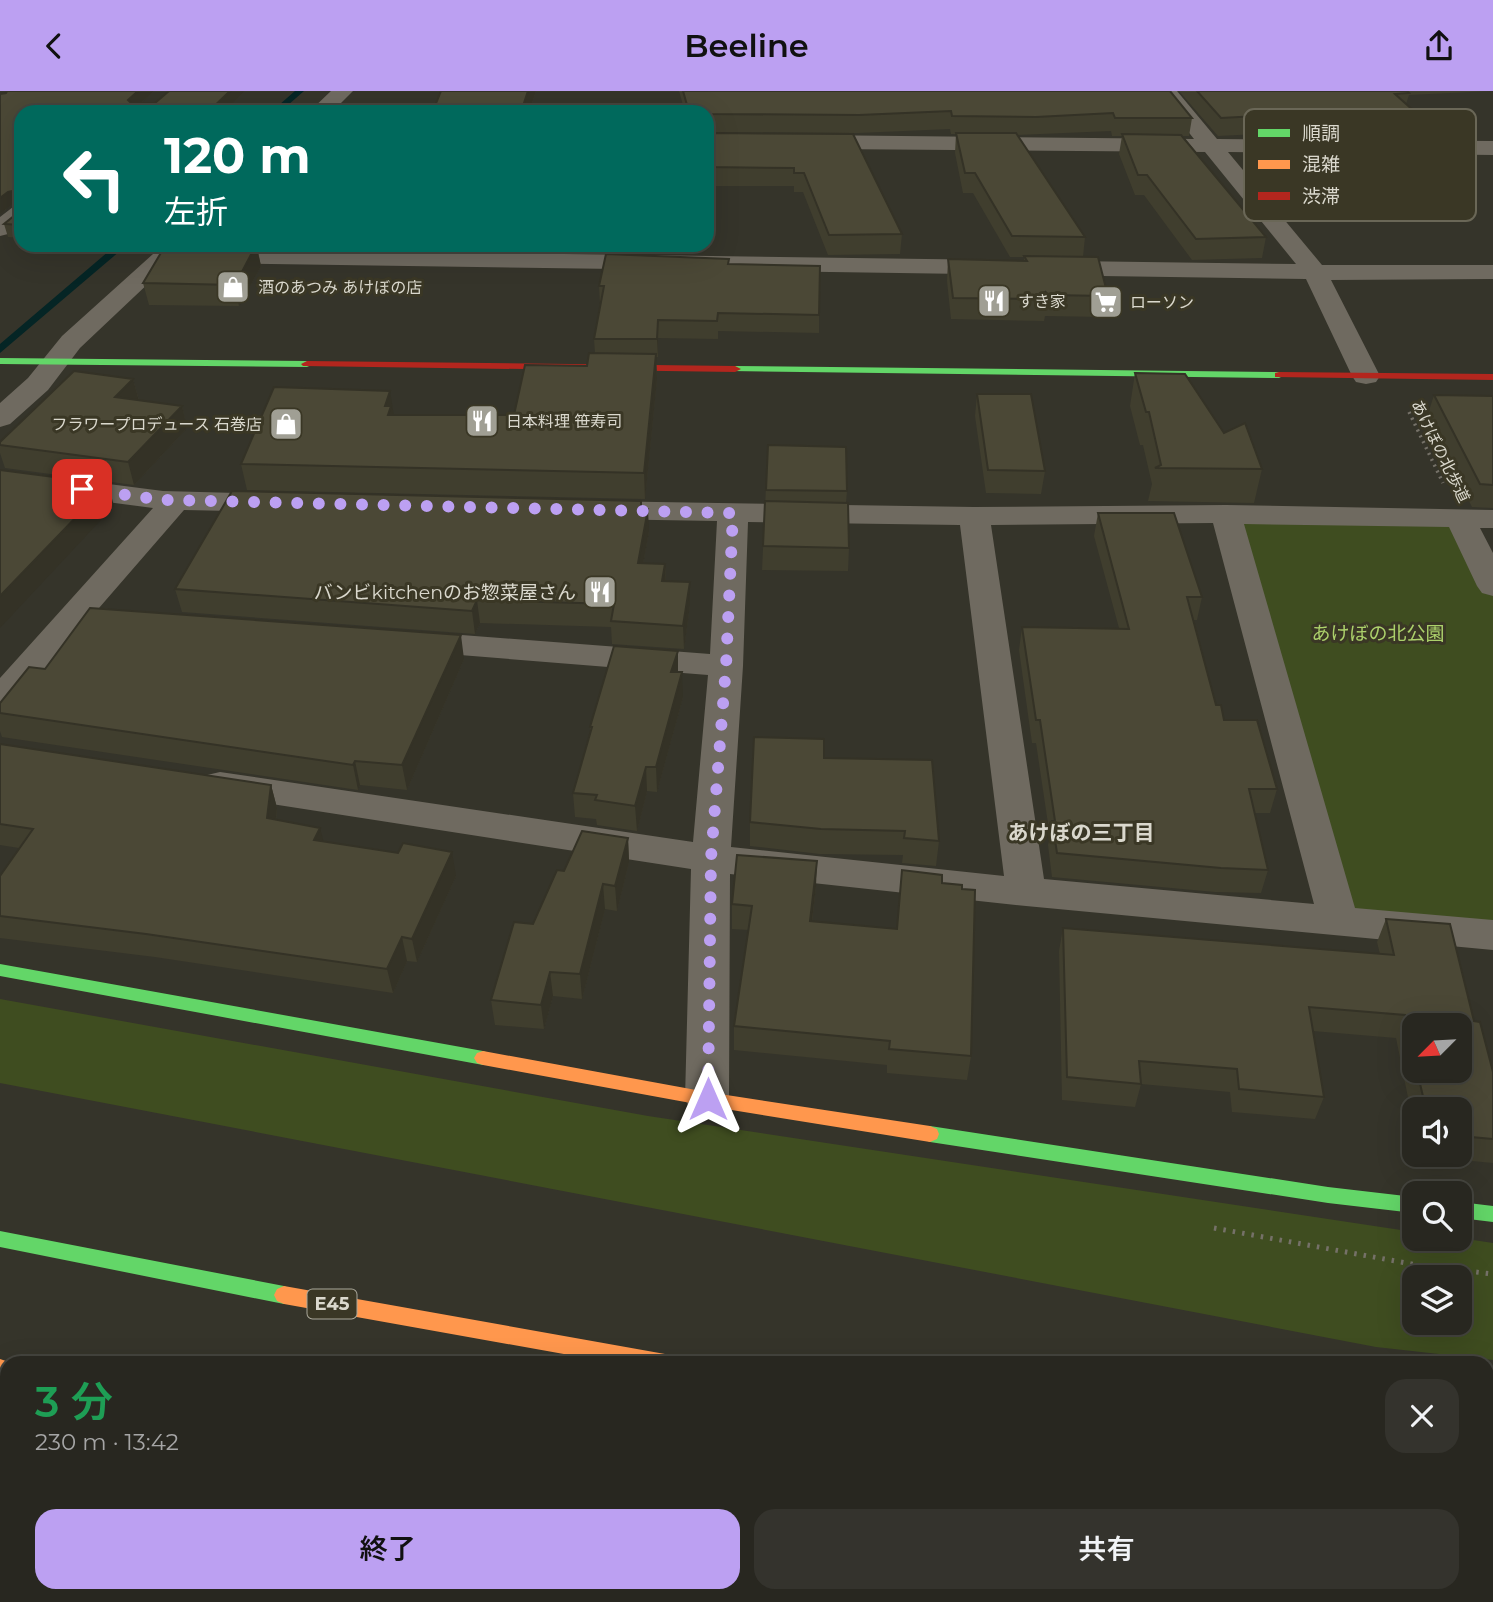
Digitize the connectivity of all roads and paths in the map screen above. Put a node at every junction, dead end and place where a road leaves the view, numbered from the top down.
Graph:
1 (343, 91) edge
2 (1166, 91) edge
3 (328, 105) edge
4 (714, 141) edge
5 (1214, 146) junction
6 (1244, 146) edge
7 (1244, 183) edge
8 (14, 218) edge
9 (1274, 221) edge
10 (0, 229) edge
11 (170, 252) edge
12 (276, 252) edge
13 (1315, 272) junction
14 (1493, 272) edge
15 (5, 361) edge
16 (54, 362) junction
17 (1366, 376) junction
18 (1493, 377) edge
19 (1405, 403) dead end
20 (0, 418) edge
21 (0, 479) edge
22 (176, 500) junction
23 (302, 503) edge
24 (566, 509) edge
25 (733, 513) junction
26 (1226, 514) junction
27 (974, 516) junction
28 (1460, 518) junction
29 (1493, 519) edge
30 (1493, 586) edge
31 (75, 615) junction
32 (158, 622) edge
33 (380, 639) edge
34 (726, 666) junction
35 (0, 700) edge
36 (191, 780) edge
37 (711, 858) junction
38 (1026, 892) junction
39 (1339, 922) junction
40 (1493, 935) edge
41 (0, 970) edge
42 (708, 1099) junction
43 (1402, 1204) edge
44 (1472, 1211) edge
45 (1493, 1214) edge
46 (0, 1239) edge
47 (626, 1356) edge

1 - 3 street
2 - 5 street
4 - 5 street
5 - 6 street
5 - 7 street
8 - 10 street
9 - 13 street
11 - 16 street
12 - 13 street
13 - 14 street
13 - 17 street
15 - 16 main road
16 - 17 main road
16 - 20 street
17 - 18 main road
19 - 28 path, あけぼの北歩道
21 - 22 street
22 - 23 street
22 - 31 street
24 - 25 street
25 - 27 street
25 - 34 street
26 - 27 street
26 - 28 street
26 - 39 street
27 - 38 street
28 - 29 street
28 - 30 street
31 - 32 street
31 - 35 street
33 - 34 street
34 - 37 street
36 - 37 street
37 - 38 street
37 - 42 street
38 - 39 street
39 - 40 street
41 - 42 main road
42 - 43 main road
44 - 45 main road
46 - 47 main road, E45

